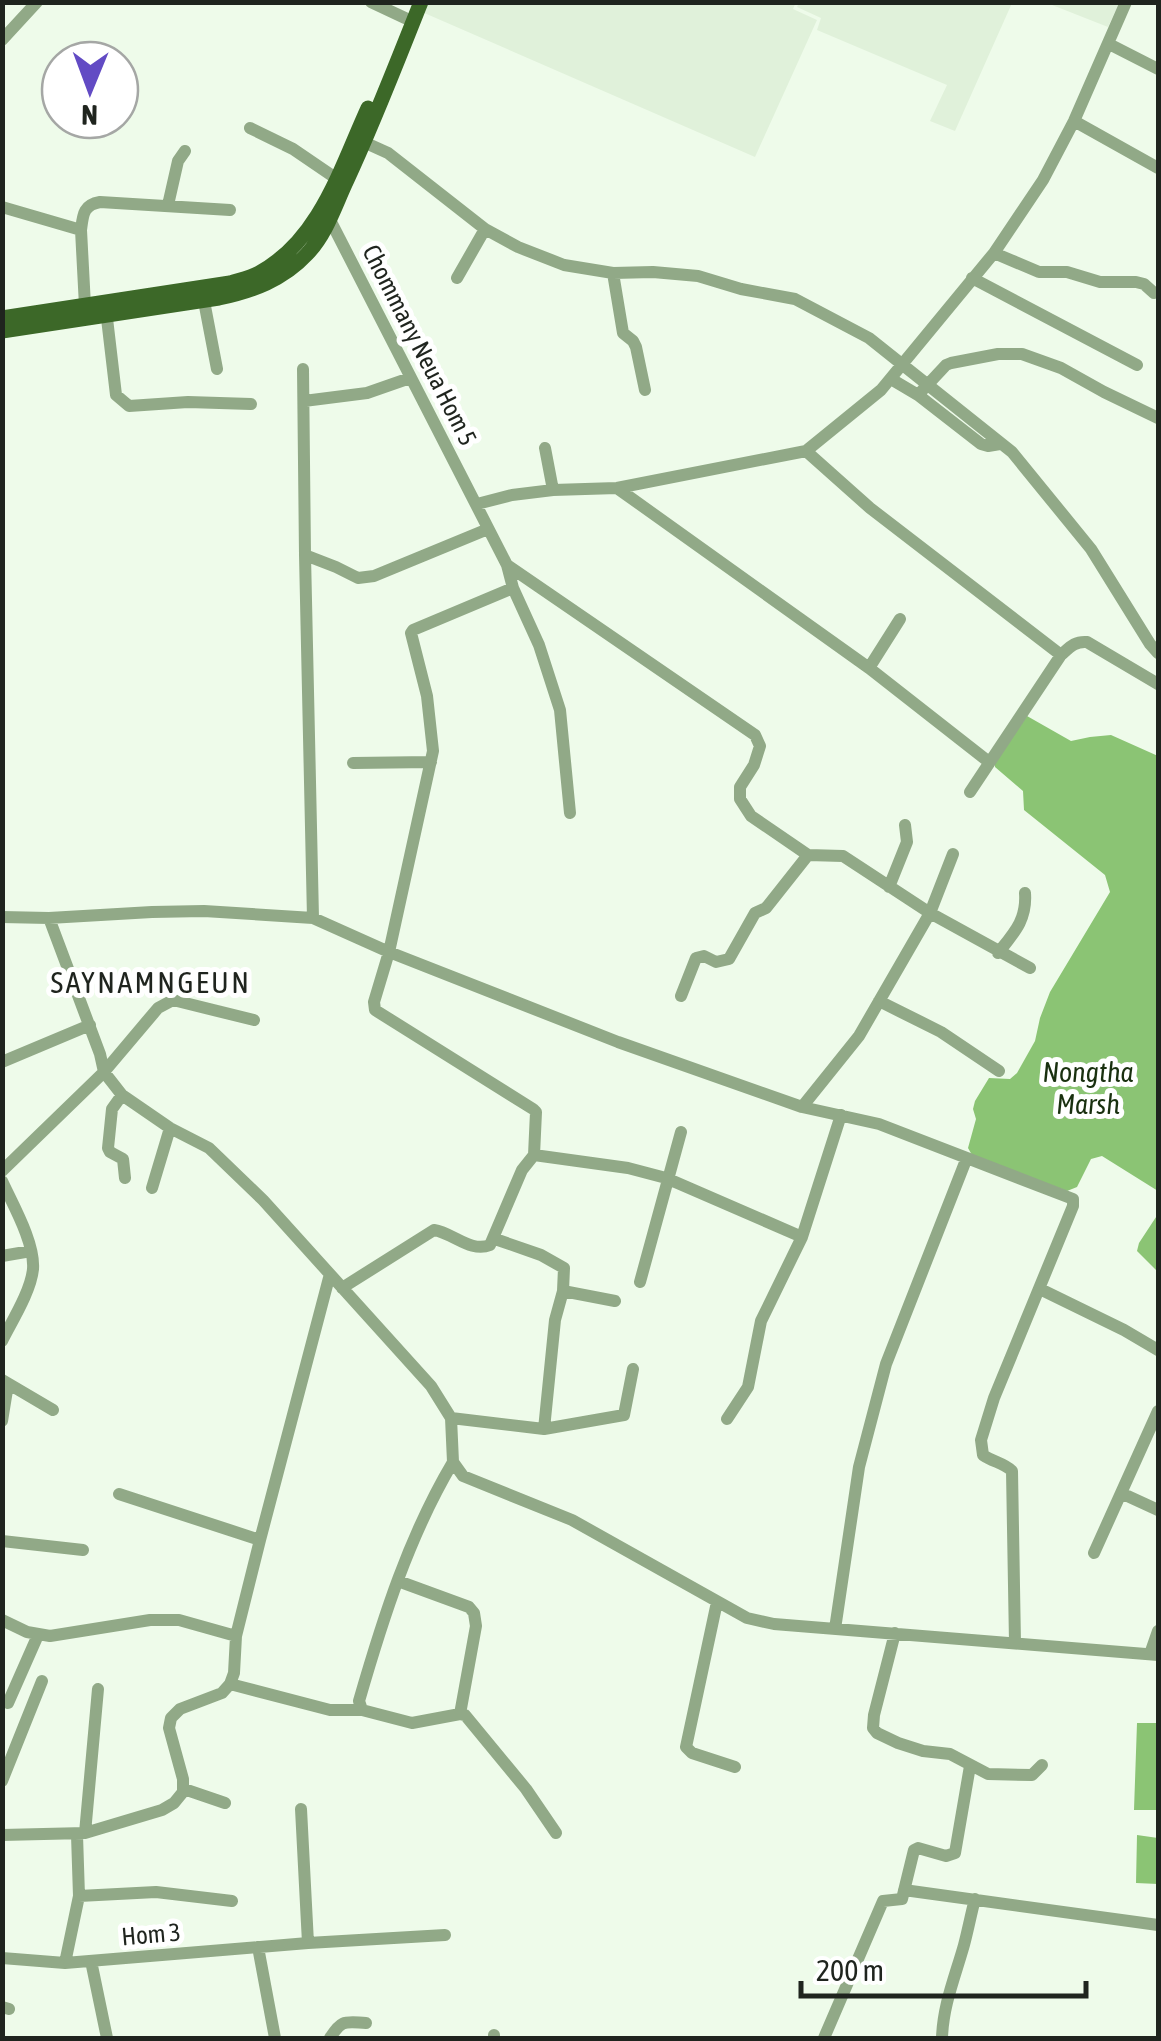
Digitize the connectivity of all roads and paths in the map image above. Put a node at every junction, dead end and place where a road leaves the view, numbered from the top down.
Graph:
1 (37, 2) edge
2 (371, 2) edge
3 (411, 2) edge
4 (421, 2) edge
5 (1126, 2) edge
6 (405, 18) junction
7 (2, 40) edge
8 (1109, 44) junction
9 (1158, 70) edge
10 (1074, 120) junction
11 (250, 128) dead end
12 (360, 140) junction
13 (185, 151) dead end
14 (1158, 168) edge
15 (337, 178) junction
16 (168, 206) junction
17 (2, 207) edge
18 (230, 210) dead end
19 (326, 213) junction
20 (485, 229) junction
21 (81, 230) junction
22 (994, 253) junction
23 (613, 274) junction
24 (457, 278) dead end
25 (972, 278) junction
26 (1154, 293) dead end
27 (204, 301) junction
28 (84, 306) junction
29 (106, 310) junction
30 (2, 318) edge
31 (2, 331) edge
32 (903, 366) junction
33 (1137, 366) dead end
34 (217, 369) dead end
35 (303, 369) dead end
36 (410, 378) junction
37 (892, 379) junction
38 (645, 390) dead end
39 (923, 390) junction
40 (304, 401) junction
41 (251, 404) dead end
42 (1158, 418) edge
43 (544, 448) dead end
44 (806, 450) junction
45 (617, 488) junction
46 (553, 490) junction
47 (477, 504) junction
48 (488, 529) junction
49 (304, 555) junction
50 (507, 565) junction
51 (513, 588) junction
52 (900, 619) dead end
53 (1158, 653) edge
54 (1061, 655) junction
55 (869, 668) junction
56 (1158, 684) edge
57 (432, 762) junction
58 (989, 762) junction
59 (354, 763) dead end
60 (970, 792) dead end
61 (570, 813) dead end
62 (905, 825) dead end
63 (953, 854) dead end
64 (808, 855) junction
65 (889, 887) junction
66 (1025, 894) dead end
67 (930, 914) junction
68 (2, 917) edge
69 (49, 918) junction
70 (313, 918) junction
71 (388, 952) junction
72 (998, 952) junction
73 (1030, 968) dead end
74 (681, 996) dead end
75 (879, 1001) junction
76 (254, 1020) dead end
77 (90, 1026) junction
78 (2, 1062) edge
79 (1000, 1071) dead end
80 (104, 1072) junction
81 (122, 1096) junction
82 (802, 1107) junction
83 (841, 1115) junction
84 (170, 1128) junction
85 (681, 1132) dead end
86 (534, 1155) junction
87 (966, 1160) junction
88 (2, 1171) edge
89 (124, 1178) dead end
90 (666, 1178) junction
91 (2, 1181) edge
92 (152, 1188) dead end
93 (802, 1237) junction
94 (495, 1239) junction
95 (30, 1251) junction
96 (2, 1256) edge
97 (330, 1274) junction
98 (640, 1282) dead end
99 (342, 1288) junction
100 (1040, 1290) junction
101 (563, 1291) junction
102 (615, 1300) dead end
103 (2, 1341) edge
104 (1158, 1350) edge
105 (633, 1369) dead end
106 (5, 1382) edge
107 (54, 1410) dead end
108 (451, 1418) junction
109 (727, 1419) dead end
110 (1156, 1420) edge
111 (2, 1421) edge
112 (544, 1429) junction
113 (452, 1462) junction
114 (119, 1494) dead end
115 (1120, 1494) junction
116 (1158, 1510) edge
117 (260, 1540) junction
118 (2, 1541) edge
119 (83, 1550) dead end
120 (1094, 1553) dead end
121 (398, 1581) junction
122 (717, 1602) junction
123 (2, 1620) edge
124 (835, 1628) junction
125 (1158, 1631) edge
126 (895, 1633) junction
127 (38, 1635) junction
128 (236, 1636) junction
129 (1015, 1642) junction
130 (1154, 1655) edge
131 (42, 1681) dead end
132 (230, 1684) junction
133 (98, 1689) dead end
134 (8, 1703) dead end
135 (362, 1710) junction
136 (460, 1714) junction
137 (1042, 1765) dead end
138 (735, 1766) dead end
139 (970, 1766) junction
140 (2, 1781) edge
141 (184, 1789) junction
142 (225, 1803) dead end
143 (301, 1808) dead end
144 (556, 1833) dead end
145 (81, 1834) junction
146 (2, 1835) edge
147 (904, 1890) junction
148 (78, 1896) junction
149 (975, 1898) junction
150 (232, 1901) dead end
151 (1158, 1925) edge
152 (445, 1935) dead end
153 (308, 1943) junction
154 (258, 1947) junction
155 (2, 1958) edge
156 (91, 1961) junction
157 (65, 1963) junction
158 (366, 2023) dead end
159 (106, 2038) edge
160 (276, 2038) edge
161 (330, 2038) edge
162 (824, 2038) edge
163 (942, 2038) edge

1 - 7 street
2 - 6 street
3 - 6 main road
4 - 12 main road
5 - 8 street
6 - 12 main road
8 - 9 street
8 - 10 street
10 - 14 street
10 - 22 street
11 - 15 street
12 - 15 main road
12 - 19 main road
12 - 20 street
13 - 16 street
15 - 19 main road
16 - 18 street
16 - 21 street
17 - 21 street
19 - 27 main road
19 - 29 main road
19 - 36 street, Chommany Neua Hom 5
20 - 23 street
20 - 24 street
21 - 28 street
22 - 25 street
22 - 26 street
23 - 32 street
23 - 38 street
25 - 32 street
25 - 33 street
27 - 29 main road
27 - 34 street
28 - 29 main road
28 - 30 main road
29 - 31 main road
29 - 41 street
32 - 37 street
32 - 39 street
35 - 40 street
36 - 40 street
36 - 47 street, Chommany Neua Hom 5
37 - 39 street
37 - 44 street
39 - 42 street
39 - 53 street
40 - 49 street
43 - 46 street
44 - 45 street
44 - 54 street
45 - 46 street
45 - 55 street
46 - 47 street
47 - 48 street, Chommany Neua Hom 5
48 - 49 street
48 - 50 street, Chommany Neua Hom 5
49 - 70 street
50 - 51 street
50 - 64 street
51 - 57 street
51 - 61 street
52 - 55 street
54 - 56 street
54 - 58 street
55 - 58 street
57 - 59 street
57 - 71 street
58 - 60 street
62 - 65 street
63 - 67 street
64 - 65 street
64 - 74 street
65 - 67 street
66 - 72 street
67 - 72 street
67 - 75 street
68 - 69 street
69 - 70 street
69 - 77 street
70 - 71 street
71 - 82 street
71 - 86 street
72 - 73 street
75 - 79 street
75 - 82 street
76 - 80 street
77 - 78 street
77 - 80 street
80 - 81 street
80 - 88 street
81 - 84 street
81 - 89 street
82 - 83 street
83 - 87 street
83 - 93 street
84 - 92 street
84 - 97 street
85 - 90 street
86 - 90 street
86 - 94 street
87 - 100 street
87 - 124 street
90 - 93 street
90 - 98 street
91 - 95 street
93 - 109 street
94 - 99 street
94 - 101 street
95 - 96 street
95 - 103 street
97 - 99 street
97 - 117 street
99 - 108 street
100 - 104 street
100 - 129 street
101 - 102 street
101 - 112 street
105 - 112 street
106 - 107 street
106 - 111 street
108 - 112 street
108 - 113 street
110 - 115 street
113 - 121 street
113 - 122 street
114 - 117 street
115 - 116 street
115 - 120 street
117 - 128 street
118 - 119 street
121 - 135 street
121 - 136 street
122 - 124 street
122 - 138 street
123 - 127 street
124 - 126 street
125 - 130 street
126 - 129 street
126 - 139 street
127 - 128 street
127 - 134 street
128 - 132 street
129 - 130 street
131 - 140 street
132 - 135 street
132 - 141 street
133 - 145 street
135 - 136 street
136 - 144 street
137 - 139 street
139 - 147 street
141 - 142 street
141 - 145 street
143 - 153 street
145 - 146 street
145 - 148 street
147 - 149 street
147 - 162 street
148 - 150 street
148 - 157 street
149 - 151 street
149 - 163 street
152 - 153 street, Hom 3
153 - 154 street, Hom 3
154 - 156 street, Hom 3
154 - 160 street
155 - 157 street, Hom 3
156 - 157 street, Hom 3
156 - 159 street
158 - 161 street

